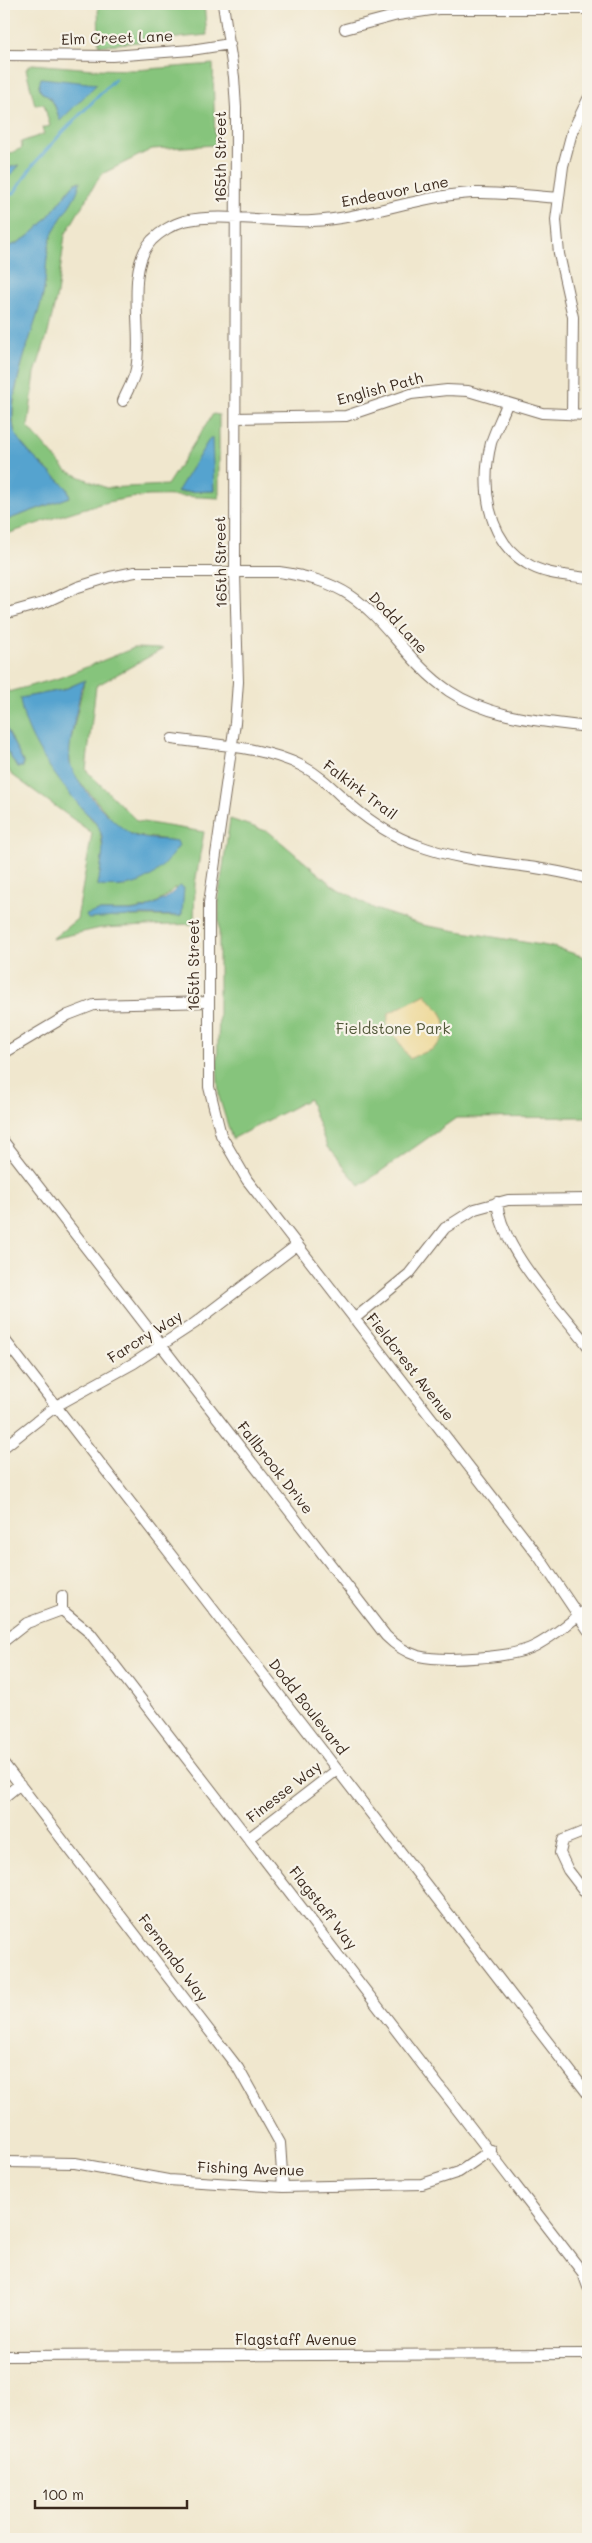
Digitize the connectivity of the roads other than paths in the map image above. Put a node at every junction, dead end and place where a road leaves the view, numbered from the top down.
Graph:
1 (224, 4) edge
2 (588, 9) edge
3 (345, 29) dead end
4 (230, 44) junction
5 (4, 55) edge
6 (588, 99) edge
7 (559, 198) junction
8 (236, 219) junction
9 (123, 401) dead end
10 (507, 404) junction
11 (572, 415) junction
12 (588, 415) edge
13 (236, 418) junction
14 (235, 572) junction
15 (588, 578) edge
16 (4, 614) edge
17 (588, 727) edge
18 (172, 739) dead end
19 (231, 747) junction
20 (588, 879) edge
21 (209, 1002) junction
22 (4, 1053) edge
23 (215, 1118) joint
24 (4, 1142) edge
25 (588, 1199) edge
26 (497, 1202) junction
27 (297, 1245) junction
28 (354, 1319) junction
29 (4, 1339) edge
30 (162, 1346) junction
31 (588, 1346) edge
32 (56, 1406) junction
33 (4, 1447) edge
34 (62, 1596) dead end
35 (588, 1608) edge
36 (62, 1610) junction
37 (579, 1616) junction
38 (588, 1630) edge
39 (4, 1641) edge
40 (4, 1764) edge
41 (338, 1770) junction
42 (20, 1784) junction
43 (4, 1797) edge
44 (588, 1830) edge
45 (249, 1838) junction
46 (588, 1896) edge
47 (588, 2094) edge
48 (491, 2150) junction
49 (4, 2162) edge
50 (283, 2187) junction
51 (588, 2287) edge
52 (588, 2354) edge
53 (4, 2356) edge

1 - 4 street, 165th Street
2 - 3 street
4 - 5 street, Elm Creet Lane
4 - 8 street, 165th Street
6 - 7 street
7 - 8 street, Endeavor Lane
7 - 11 street
8 - 9 street, Endeavor Lane
8 - 13 street, 165th Street
10 - 11 street, English Path
10 - 13 street, English Path
10 - 15 street
11 - 12 street, English Path
13 - 14 street, 165th Street
14 - 16 street, Dodd Lane
14 - 17 street, Dodd Lane
14 - 19 street, 165th Street
18 - 19 street, Falkirk Trail
19 - 20 street, Falkirk Trail
19 - 21 street, 165th Street
21 - 22 street
21 - 23 street, 165th Street
23 - 27 street, Fieldcrest Avenue
24 - 30 street, Fallbrook Drive
25 - 26 street
26 - 28 street
26 - 31 street
27 - 28 street, Fieldcrest Avenue
27 - 30 street, Farcry Way
28 - 37 street, Fieldcrest Avenue
29 - 32 street, Dodd Boulevard
30 - 32 street, Farcry Way
30 - 37 street, Fallbrook Drive
32 - 33 street, Farcry Way
32 - 41 street, Dodd Boulevard
34 - 36 street
35 - 37 street, Fallbrook Drive
36 - 39 street
36 - 45 street, Flagstaff Way
37 - 38 street, Fieldcrest Avenue
40 - 42 street, Fernando Way
41 - 45 street, Finesse Way
41 - 47 street, Dodd Boulevard
42 - 43 street
42 - 50 street, Fernando Way
44 - 46 street
45 - 48 street, Flagstaff Way
48 - 50 street, Fishing Avenue
48 - 51 street, Flagstaff Way
49 - 50 street, Fishing Avenue
52 - 53 street, Flagstaff Avenue

